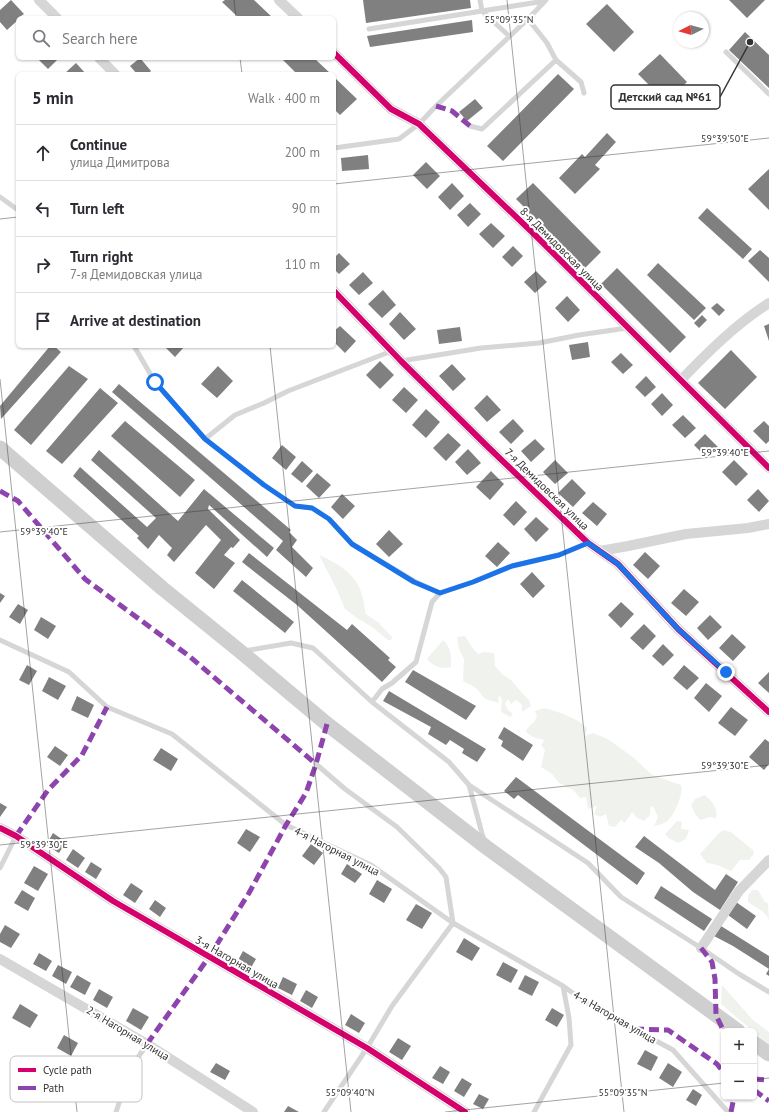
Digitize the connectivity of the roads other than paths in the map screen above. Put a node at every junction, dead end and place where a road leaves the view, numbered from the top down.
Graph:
1 (39, 0) edge
2 (280, 0) edge
3 (480, 0) edge
4 (545, 0) edge
5 (482, 11) junction
6 (55, 16) edge
7 (296, 16) edge
8 (528, 19) junction
9 (369, 29) dead end
10 (509, 36) junction
11 (726, 52) dead end
12 (336, 55) edge
13 (101, 60) edge
14 (556, 60) junction
15 (113, 72) edge
16 (584, 93) dead end
17 (769, 94) edge
18 (419, 124) junction
19 (470, 126) dead end
20 (336, 148) edge
21 (0, 198) edge
22 (16, 209) edge
23 (336, 293) edge
24 (769, 303) edge
25 (628, 327) junction
26 (135, 348) edge
27 (392, 351) junction
28 (401, 361) junction
29 (681, 380) junction
30 (205, 439) junction
31 (0, 448) edge
32 (769, 468) edge
33 (769, 524) edge
34 (588, 543) junction
35 (600, 550) junction
36 (440, 593) junction
37 (0, 640) edge
38 (242, 652) junction
39 (372, 702) junction
40 (769, 712) edge
41 (316, 764) dead end
42 (469, 785) junction
43 (0, 828) edge
44 (16, 836) junction
45 (486, 848) junction
46 (769, 860) edge
47 (0, 868) edge
48 (453, 922) junction
49 (701, 948) junction
50 (0, 959) edge
51 (562, 986) junction
52 (769, 992) edge
53 (734, 1028) edge
54 (147, 1044) junction
55 (757, 1045) edge
56 (367, 1048) junction
57 (769, 1054) edge
58 (139, 1056) edge
59 (119, 1102) edge
60 (116, 1112) edge
61 (253, 1112) edge
62 (324, 1112) edge
63 (464, 1112) edge
64 (534, 1112) edge
65 (728, 1112) edge

1 - 6 street
2 - 7 street
3 - 5 lane
4 - 5 lane
4 - 8 lane
5 - 9 lane
5 - 10 lane
8 - 10 lane
8 - 14 lane
10 - 18 lane
11 - 17 lane
12 - 18 street, 8-я Демидовская улица
13 - 15 street
14 - 16 lane
14 - 19 lane
18 - 20 lane
18 - 25 street, 8-я Демидовская улица
21 - 22 lane
23 - 27 street, 7-я Демидовская улица
24 - 29 street
25 - 28 lane
25 - 29 street, 8-я Демидовская улица
26 - 30 lane
27 - 28 street, 7-я Демидовская улица
27 - 30 lane
28 - 34 street, 7-я Демидовская улица
29 - 32 street, 8-я Демидовская улица
30 - 36 lane
31 - 38 main road
33 - 35 street
34 - 35 street, 7-я Демидовская улица
34 - 36 lane
35 - 40 street, 7-я Демидовская улица
36 - 39 lane
37 - 48 lane, 4-я Нагорная улица
38 - 39 lane
38 - 45 main road
39 - 42 lane
41 - 48 lane
42 - 45 lane
42 - 49 lane
43 - 44 street, 3-я Нагорная улица
44 - 47 lane
44 - 56 street, 3-я Нагорная улица
45 - 53 main road
46 - 49 street
48 - 51 lane, 4-я Нагорная улица
48 - 56 lane
49 - 52 lane
50 - 54 street, 2-я Нагорная улица
51 - 64 lane
51 - 65 lane, 4-я Нагорная улица
54 - 58 lane
54 - 61 street, 2-я Нагорная улица
55 - 57 main road
56 - 62 lane
56 - 63 street, 3-я Нагорная улица
59 - 60 lane

